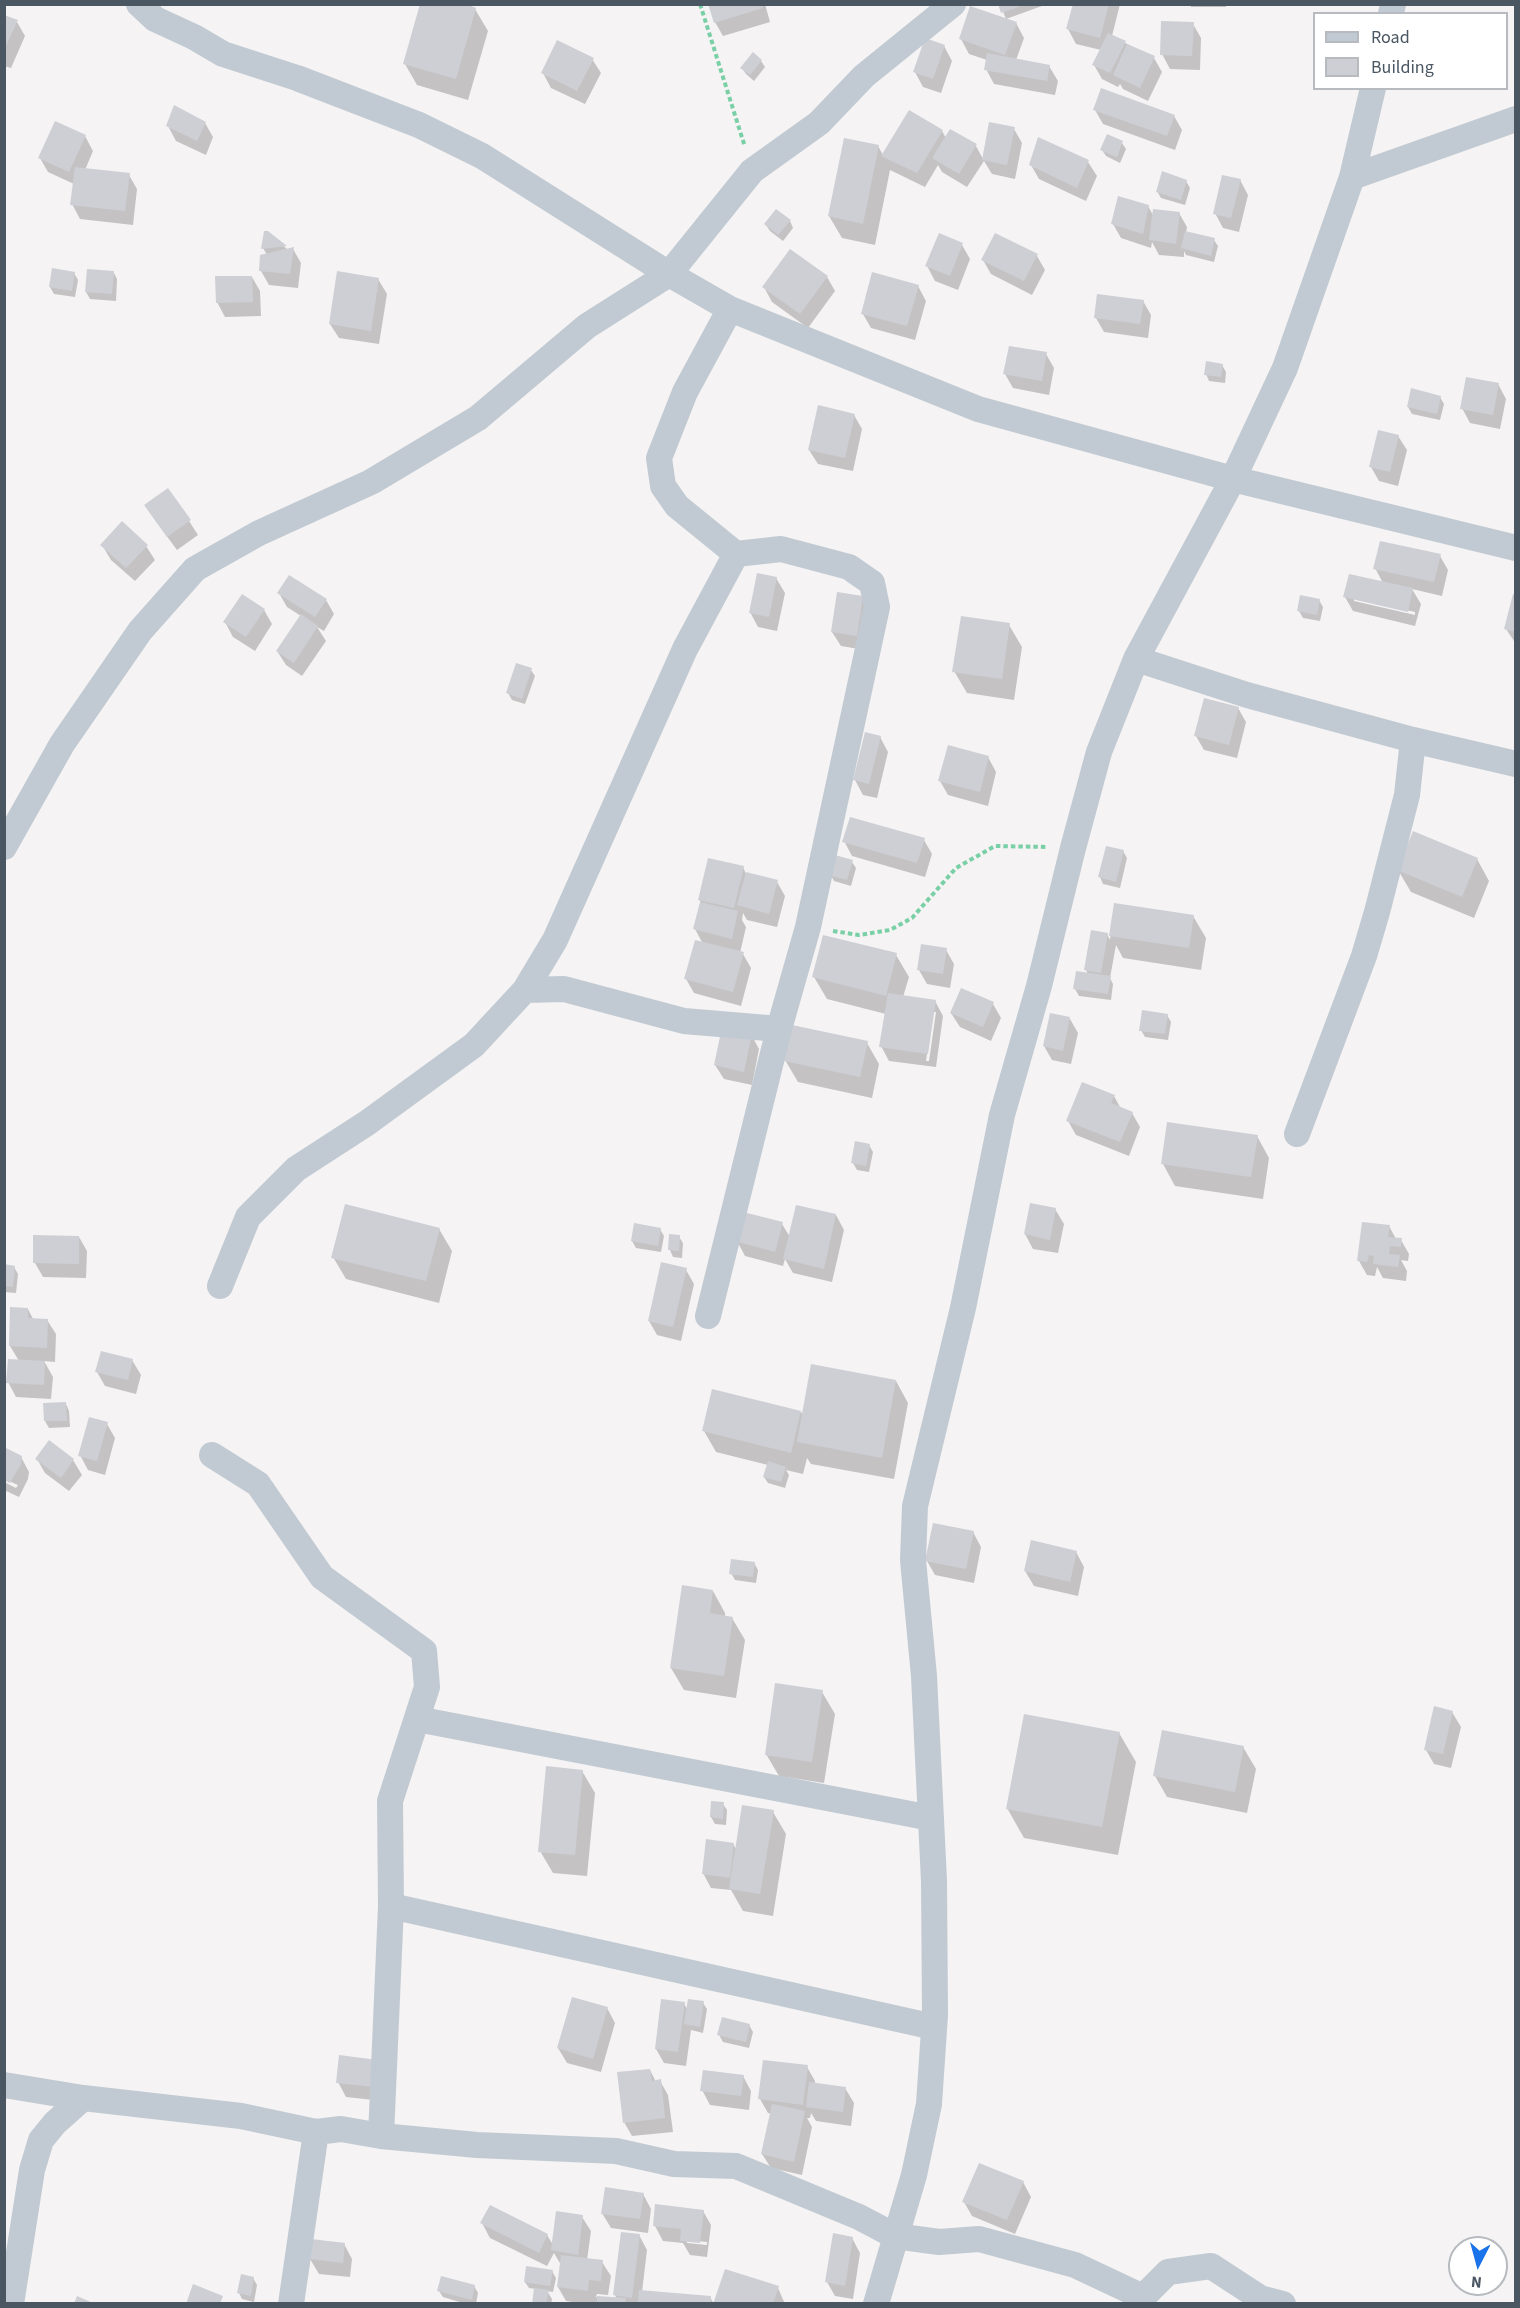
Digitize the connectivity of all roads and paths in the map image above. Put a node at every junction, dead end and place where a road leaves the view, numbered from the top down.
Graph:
1 (139, 4) edge
2 (700, 4) edge
3 (953, 4) edge
4 (1373, 90) edge
5 (1515, 119) edge
6 (752, 171) junction
7 (1353, 177) junction
8 (669, 274) junction
9 (730, 309) junction
10 (1233, 478) junction
11 (1515, 548) edge
12 (736, 554) junction
13 (1136, 659) junction
14 (1413, 740) junction
15 (1515, 764) edge
16 (4, 847) edge
17 (1073, 848) junction
18 (808, 927) junction
19 (525, 990) junction
20 (778, 1029) junction
21 (1297, 1134) dead end
22 (220, 1286) dead end
23 (708, 1316) dead end
24 (212, 1455) dead end
25 (417, 1719) junction
26 (931, 1818) junction
27 (391, 1906) junction
28 (934, 2028) junction
29 (4, 2085) edge
30 (83, 2098) junction
31 (316, 2132) junction
32 (381, 2136) junction
33 (895, 2236) junction
34 (1142, 2300) edge
35 (11, 2304) edge
36 (291, 2304) edge
37 (876, 2304) edge
38 (1283, 2304) edge

1 - 8 street
2 - 6 path
3 - 6 street
4 - 7 street
5 - 7 street
6 - 8 street
7 - 10 street
8 - 9 street
8 - 16 street
9 - 10 street
9 - 12 street
10 - 11 street
10 - 13 street
12 - 18 street
12 - 19 street
13 - 14 street
13 - 17 street
14 - 15 street
14 - 21 street
17 - 18 path
17 - 26 street
18 - 20 street
19 - 20 street
19 - 22 street
20 - 23 street
24 - 25 street
25 - 26 street
25 - 27 street
26 - 28 street
27 - 28 street
27 - 32 street
28 - 33 street
29 - 30 street
30 - 31 street
30 - 35 street
31 - 32 street
31 - 36 street
32 - 33 street
33 - 34 street
33 - 37 street
34 - 38 street

